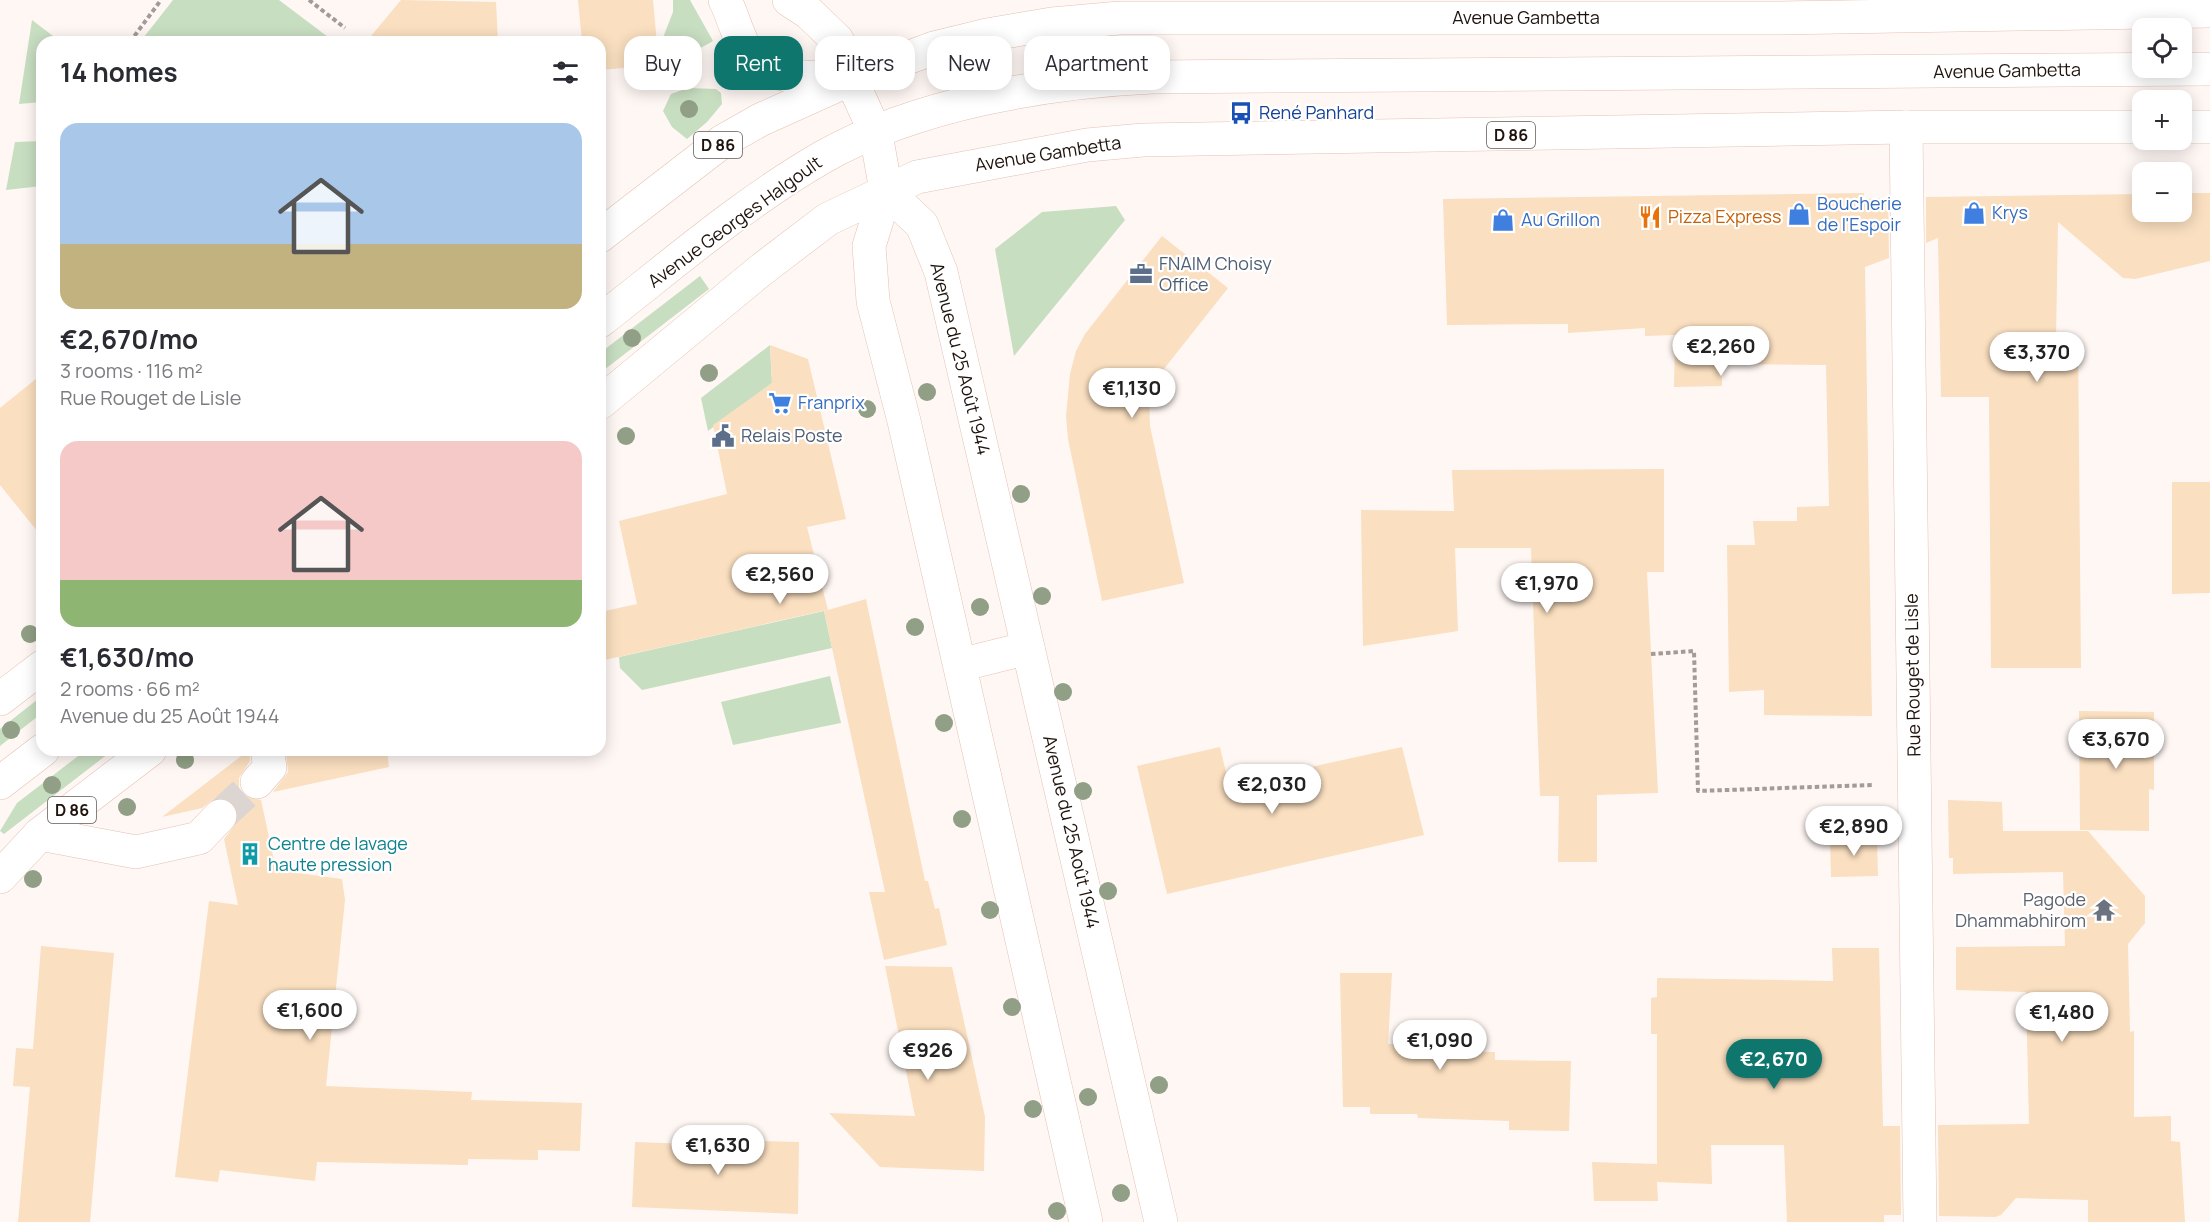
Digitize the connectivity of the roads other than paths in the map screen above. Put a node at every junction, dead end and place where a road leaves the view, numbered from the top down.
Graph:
1 (725, 0) edge
2 (789, 0) edge
3 (1779, 9) edge
4 (2210, 11) edge
5 (833, 36) edge
6 (915, 55) edge
7 (2210, 69) edge
8 (815, 76) edge
9 (827, 90) edge
10 (856, 90) edge
11 (1906, 127) junction
12 (2132, 127) edge
13 (2192, 127) edge
14 (2210, 127) edge
15 (876, 134) junction
16 (886, 191) junction
17 (606, 231) edge
18 (606, 316) edge
19 (606, 398) edge
20 (1028, 648) junction
21 (960, 665) junction
22 (36, 672) edge
23 (0, 699) edge
24 (36, 755) edge
25 (142, 756) edge
26 (268, 756) edge
27 (257, 782) tunnel mouth
28 (0, 783) edge
29 (220, 816) tunnel mouth
30 (40, 834) junction
31 (0, 877) edge
32 (1086, 1222) edge
33 (1161, 1222) edge
34 (1920, 1222) edge

1 - 8 main road
2 - 5 main road
3 - 4 main road, Avenue Gambetta / D 86
3 - 6 main road, Avenue Gambetta / D 86
7 - 15 main road, Avenue Gambetta
9 - 17 main road, D 86
10 - 15 main road
11 - 12 main road, Avenue Gambetta / D 86
11 - 16 main road, Avenue Gambetta / D 86
11 - 34 main road, Rue Rouget de Lisle
13 - 14 main road
15 - 16 main road
15 - 18 main road, Avenue Georges Halgoult
16 - 19 main road, Avenue Gambetta / D 86
16 - 20 main road, Avenue du 25 Août 1944
16 - 21 main road
20 - 21 main road
20 - 33 main road, Avenue du 25 Août 1944
21 - 32 main road
22 - 23 main road
24 - 28 main road
25 - 30 main road, D 86
26 - 27 main road
29 - 30 main road
30 - 31 main road, D 86

